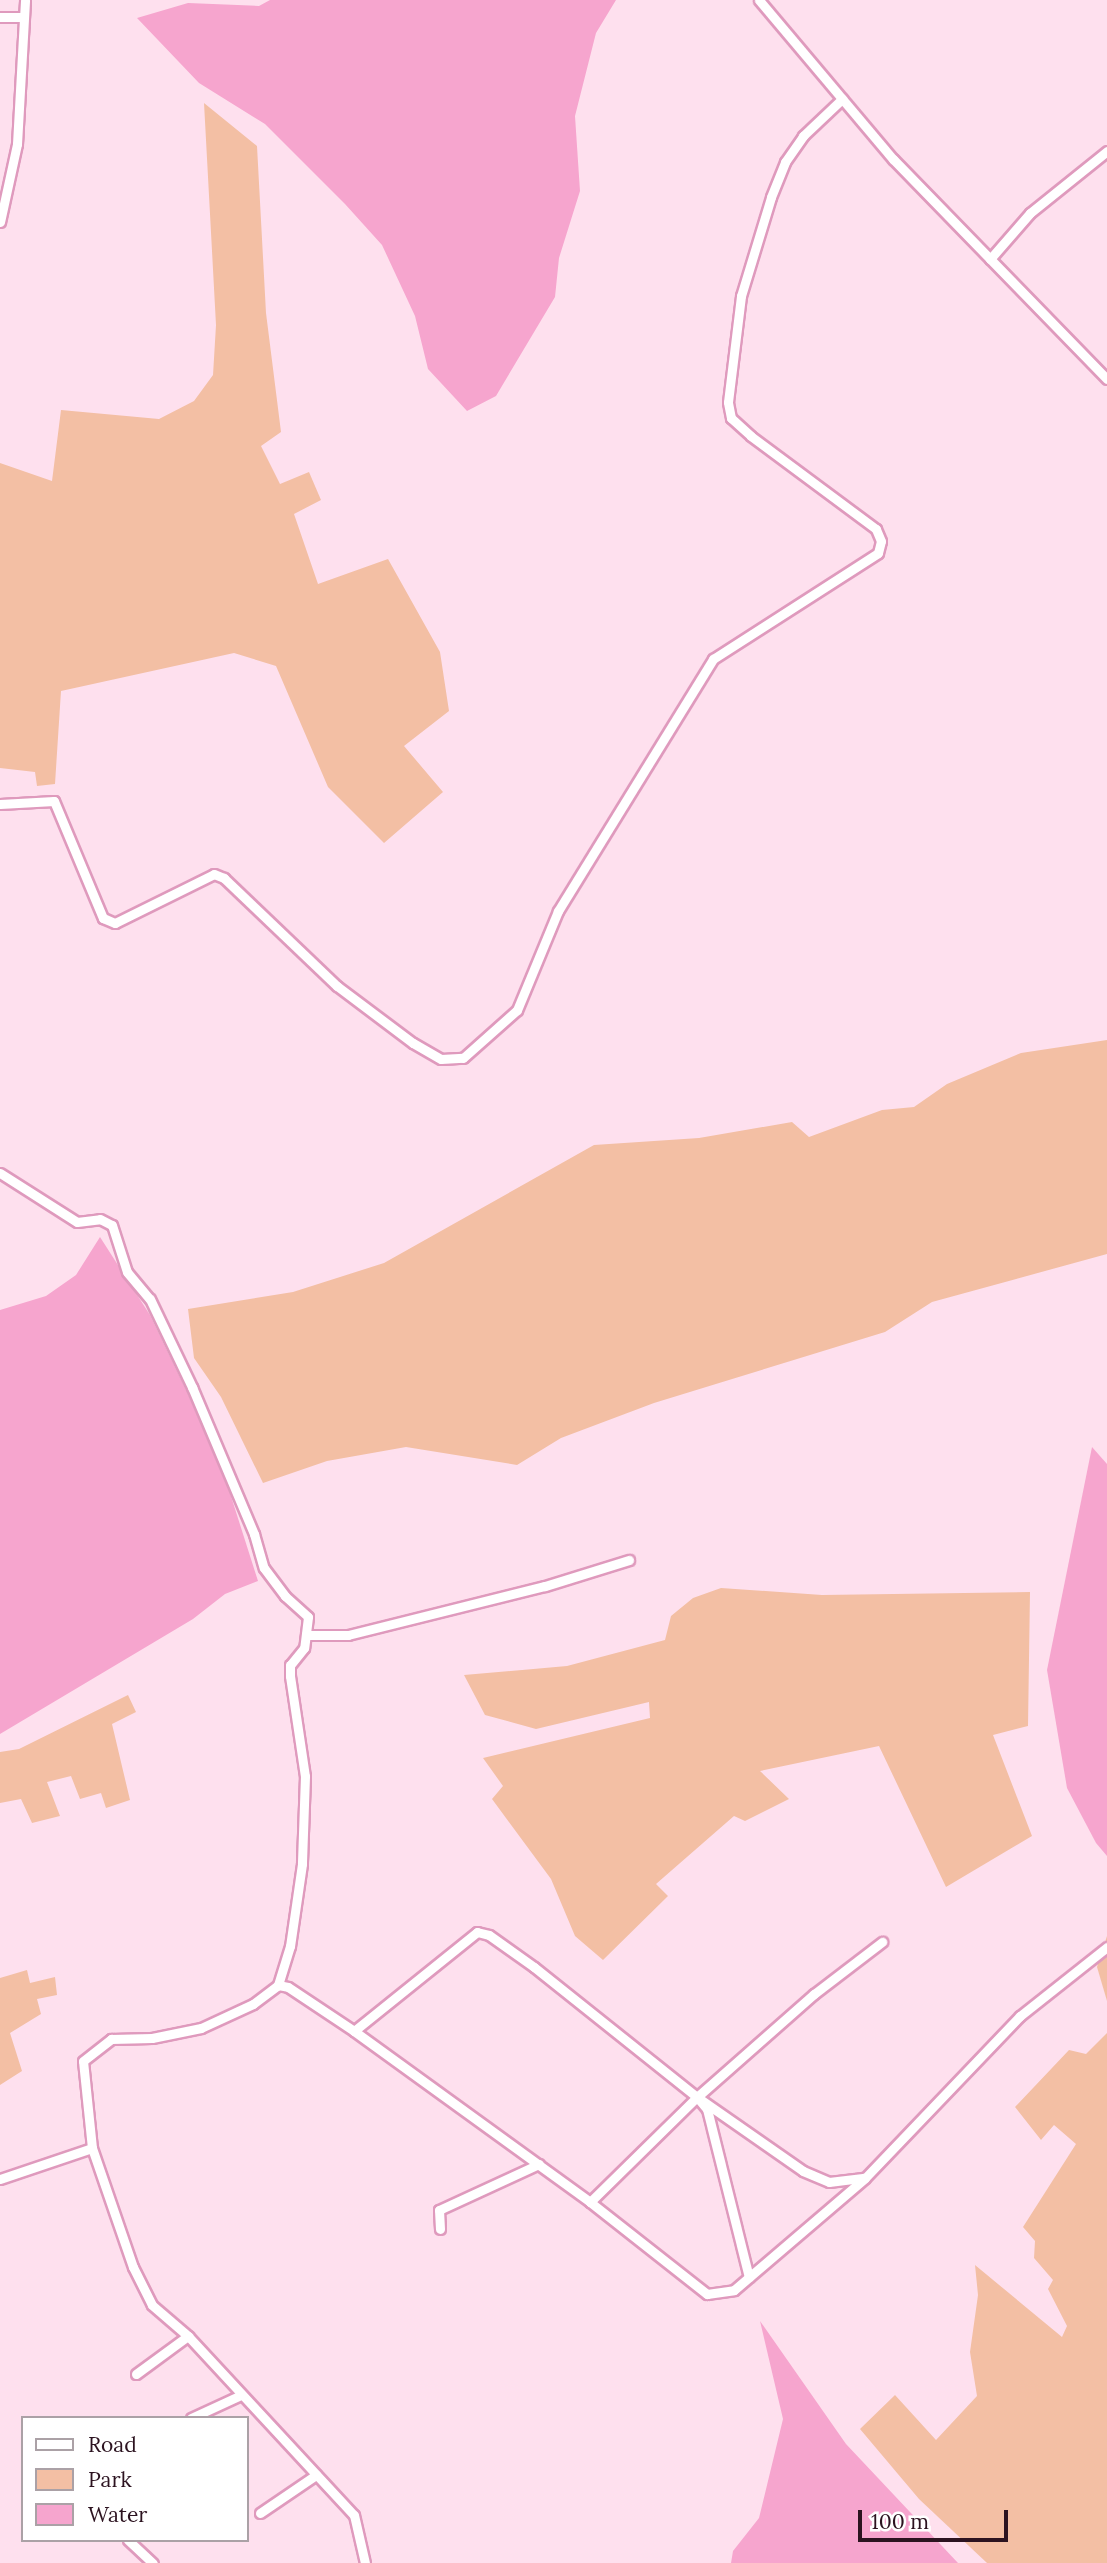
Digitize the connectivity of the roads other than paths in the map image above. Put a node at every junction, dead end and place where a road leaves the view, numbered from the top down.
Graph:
1 (25, 0) edge
2 (759, 0) edge
3 (0, 17) edge
4 (24, 17) junction
5 (842, 99) junction
6 (1107, 151) edge
7 (0, 222) edge
8 (990, 259) junction
9 (1107, 379) edge
10 (0, 804) edge
11 (0, 1173) edge
12 (629, 1560) dead end
13 (306, 1635) junction
14 (882, 1942) dead end
15 (1107, 1947) edge
16 (278, 1984) junction
17 (354, 2031) junction
18 (697, 2097) junction
19 (92, 2148) junction
20 (539, 2164) junction
21 (864, 2178) junction
22 (0, 2179) edge
23 (590, 2202) junction
24 (440, 2229) dead end
25 (749, 2277) junction
26 (188, 2336) junction
27 (136, 2374) dead end
28 (242, 2395) junction
29 (195, 2416) edge
30 (316, 2474) junction
31 (260, 2512) dead end
32 (130, 2542) edge
33 (153, 2563) edge
34 (365, 2563) edge

1 - 4 street
2 - 5 street
3 - 4 street
4 - 7 street
5 - 8 street
5 - 10 street
6 - 8 street
8 - 9 street
11 - 13 street
12 - 13 street
13 - 16 street
14 - 18 street
15 - 21 street
16 - 17 street
16 - 19 street
17 - 18 street
17 - 20 street
18 - 21 street
18 - 23 street
18 - 25 street
19 - 22 street
19 - 26 street
20 - 23 street
20 - 24 street
21 - 25 street
23 - 25 street
26 - 27 street
26 - 28 street
28 - 29 street
28 - 30 street
30 - 31 street
30 - 34 street
32 - 33 street

